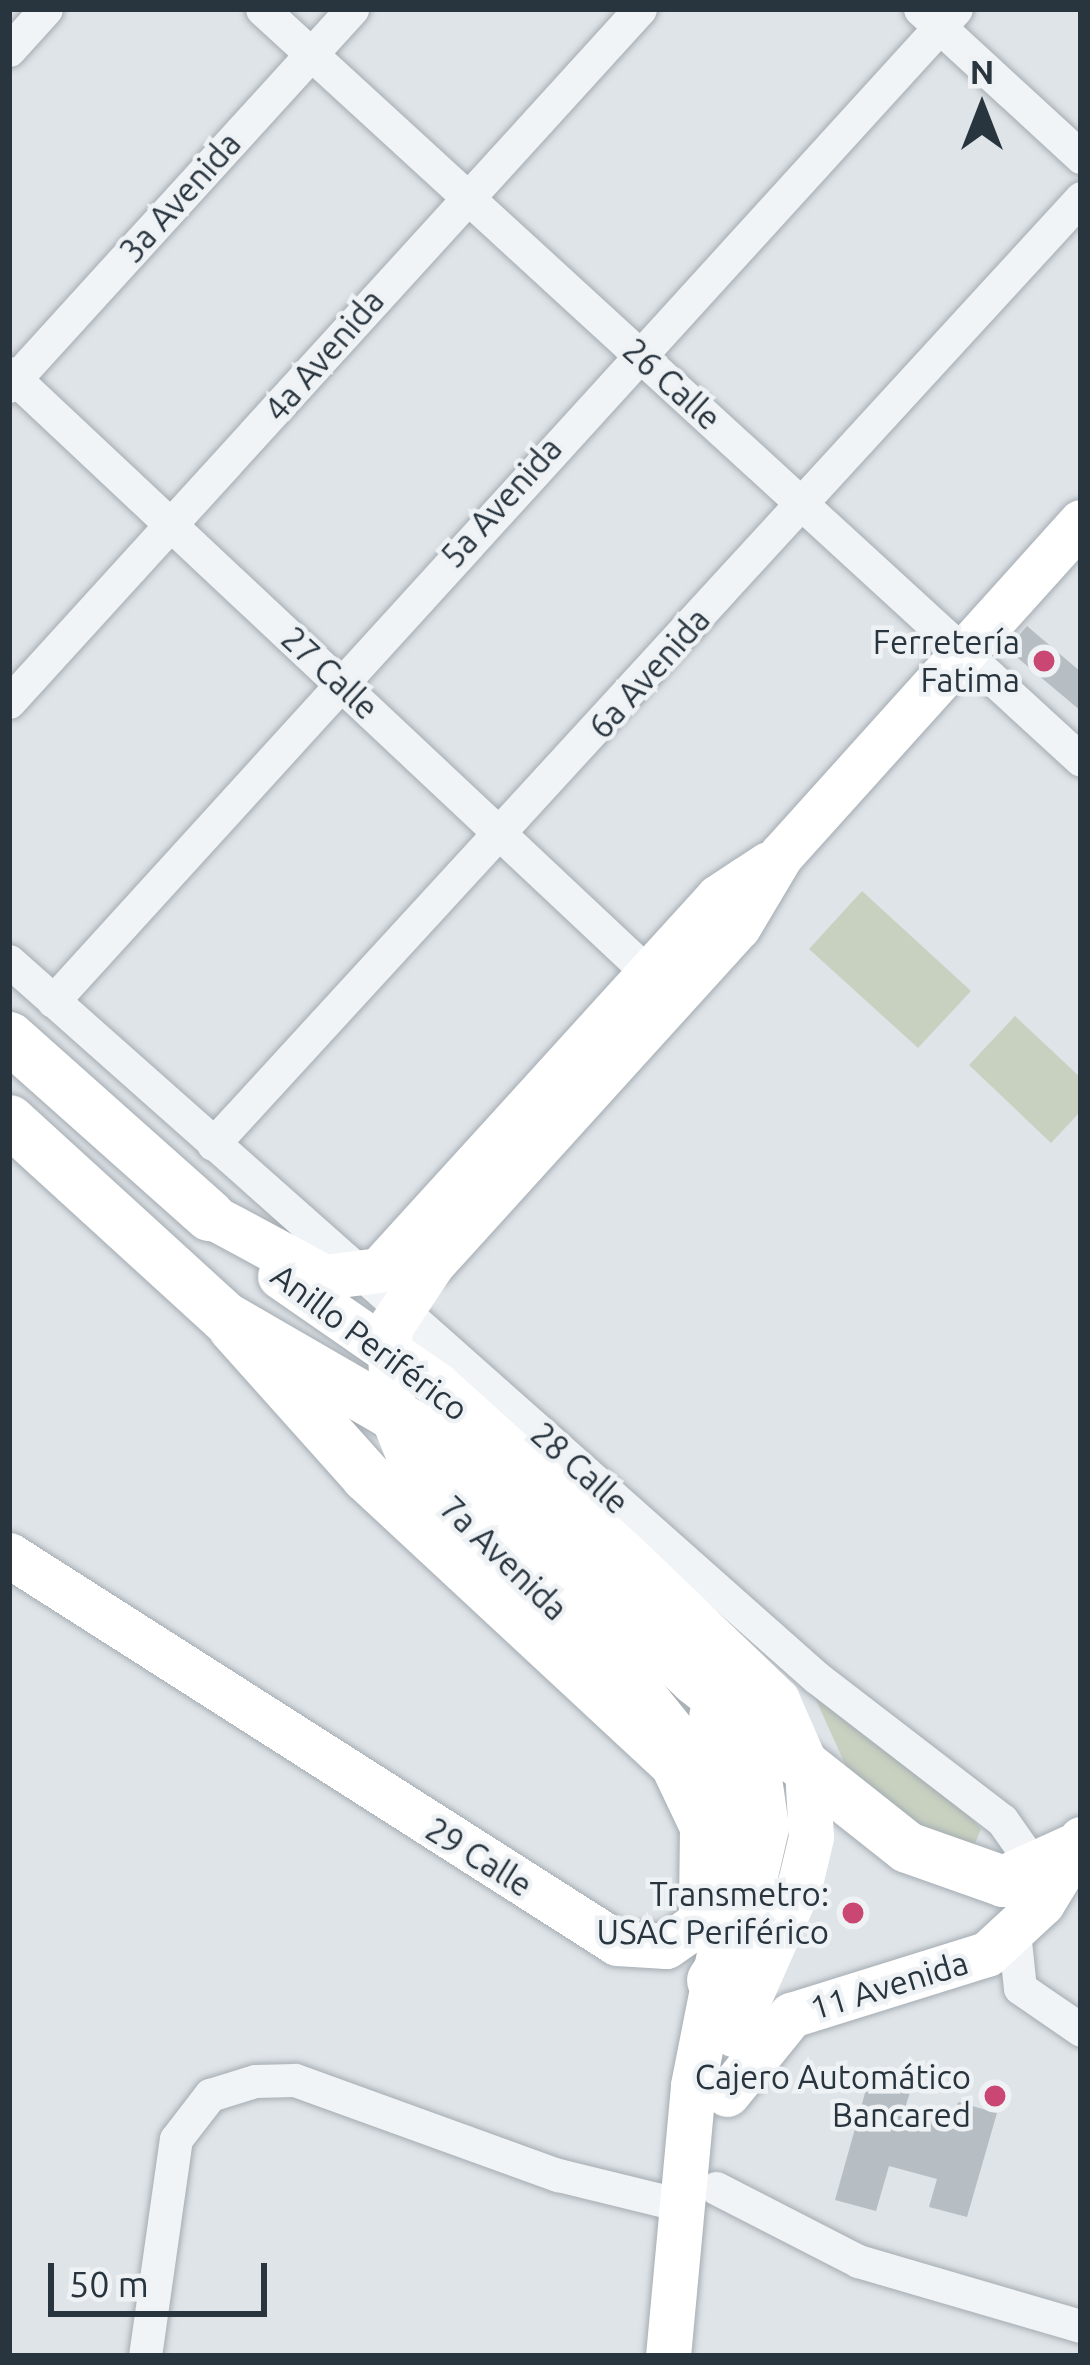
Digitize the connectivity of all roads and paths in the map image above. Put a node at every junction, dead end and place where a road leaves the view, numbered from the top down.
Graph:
1 (46, 9) edge
2 (262, 9) edge
3 (352, 9) edge
4 (640, 9) edge
5 (938, 15) edge
6 (9, 50) edge
7 (311, 54) junction
8 (1081, 157) edge
9 (465, 194) junction
10 (1081, 197) edge
11 (637, 351) junction
12 (11, 379) edge
13 (803, 503) junction
14 (1081, 522) edge
15 (174, 527) junction
16 (962, 648) junction
17 (339, 681) junction
18 (9, 702) edge
19 (1081, 760) edge
20 (502, 834) junction
21 (781, 855) junction
22 (9, 961) edge
23 (650, 975) junction
24 (53, 1001) junction
25 (9, 1037) edge
26 (9, 1120) edge
27 (213, 1144) junction
28 (209, 1215) junction
29 (362, 1279) junction
30 (225, 1317) junction
31 (9, 1555) edge
32 (616, 1661) junction
33 (695, 1679) junction
34 (1076, 1844) edge
35 (1019, 1881) junction
36 (704, 1912) junction
37 (1014, 1933) junction
38 (712, 1980) junction
39 (1081, 2030) edge
40 (727, 2094) junction
41 (701, 2197) junction
42 (1081, 2326) edge
43 (145, 2356) edge
44 (668, 2356) edge
45 (696, 2356) edge

1 - 6 street
2 - 7 street, 26 Calle
3 - 7 street, 3a Avenida
4 - 9 street, 4a Avenida
5 - 8 street
5 - 11 street, 5a Avenida
7 - 9 street, 26 Calle
7 - 12 street, 3a Avenida
9 - 11 street, 26 Calle
9 - 15 street, 4a Avenida
10 - 13 street, 6a Avenida
11 - 13 street, 26 Calle
11 - 17 street, 5a Avenida
12 - 15 street, 27 Calle
13 - 16 street, 26 Calle
13 - 20 street, 6a Avenida
14 - 16 street, 7a Avenida
15 - 17 street, 27 Calle
15 - 18 street, 4a Avenida
16 - 19 street, 26 Calle
16 - 21 street, 7a Avenida
17 - 20 street, 27 Calle
17 - 24 street, 5a Avenida
20 - 23 street, 27 Calle
20 - 27 street, 6a Avenida
21 - 23 street, 7a Avenida
21 - 32 street, 7a Avenida, bridge
22 - 24 street, 28 Calle
23 - 29 street, 7a Avenida
24 - 27 street, 28 Calle
25 - 28 main road, Anillo Periférico
26 - 30 main road, Anillo Periférico
27 - 29 street, 28 Calle
28 - 29 street
28 - 40 street, Anillo Periférico, bridge
29 - 35 street, 28 Calle
30 - 33 main road, Anillo Periférico
30 - 36 main road
31 - 36 street, 29 Calle
32 - 36 street
32 - 38 street, 7a Avenida
33 - 35 main road, Anillo Periférico
33 - 38 main road
34 - 35 main road
34 - 37 street, 11 Avenida
37 - 39 street
37 - 40 street, 11 Avenida
38 - 41 street
40 - 41 street
41 - 42 street
41 - 43 street
41 - 44 street
41 - 45 street

